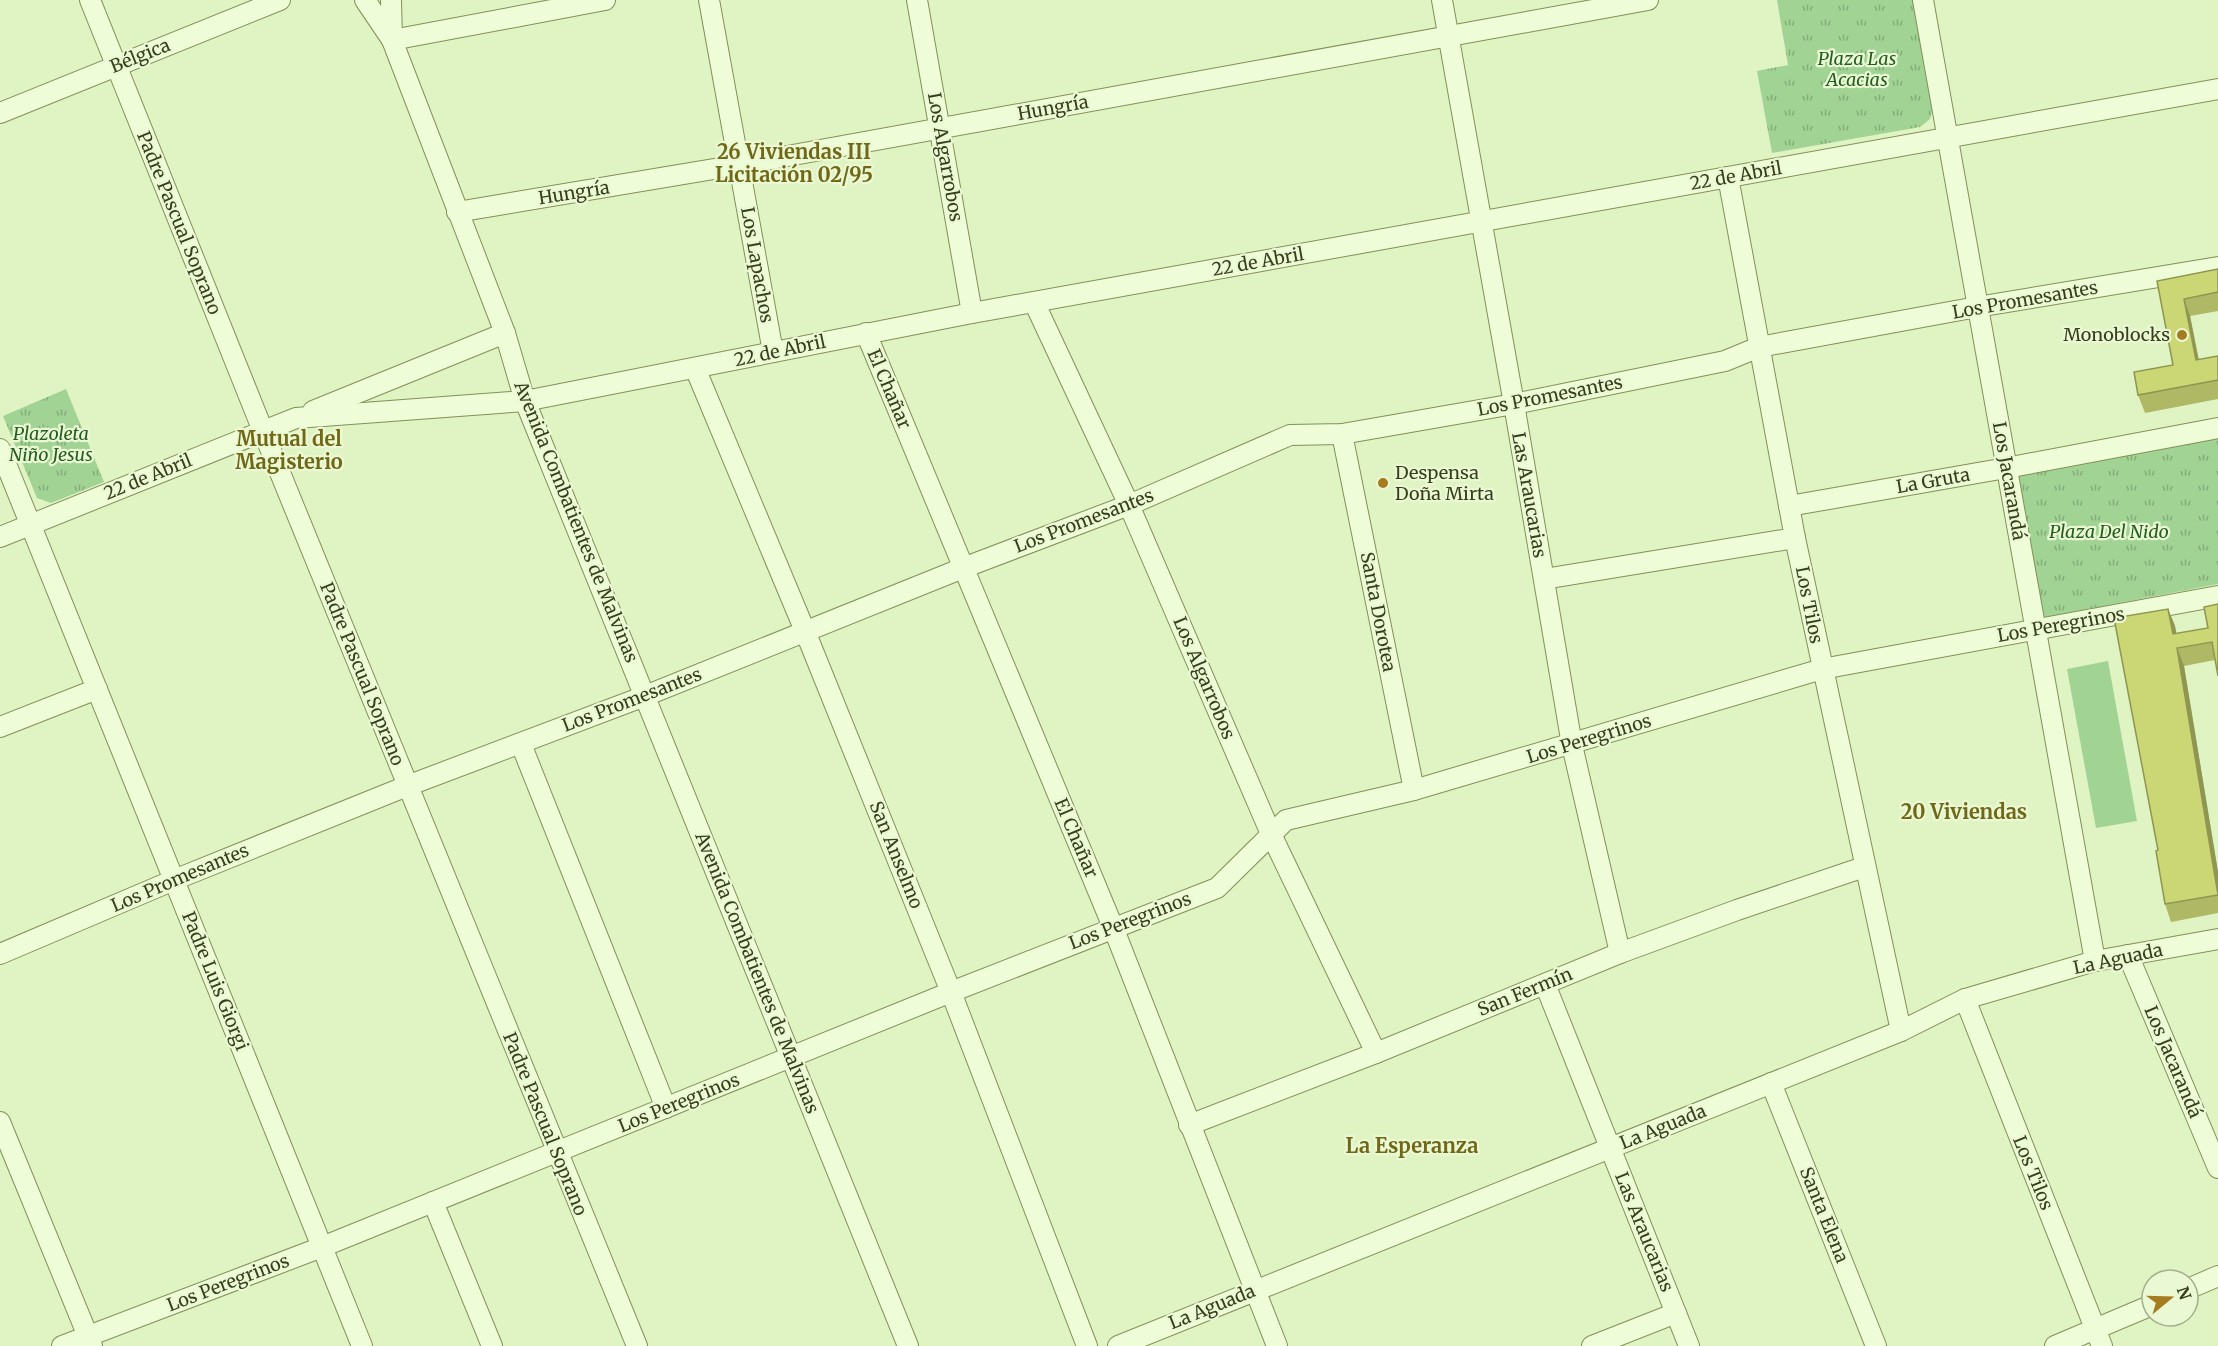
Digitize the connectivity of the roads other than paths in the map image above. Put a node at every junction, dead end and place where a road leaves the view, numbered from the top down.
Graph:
1 (90, 0) edge
2 (280, 0) edge
3 (365, 0) edge
4 (391, 0) edge
5 (605, 0) edge
6 (709, 0) edge
7 (917, 0) edge
8 (1442, 0) edge
9 (1648, 0) edge
10 (1923, 0) edge
11 (1448, 36) junction
12 (392, 40) junction
13 (116, 65) junction
14 (2218, 89) edge
15 (0, 113) edge
16 (940, 128) junction
17 (1948, 138) junction
18 (738, 165) junction
19 (1728, 177) junction
20 (458, 212) junction
21 (1482, 222) junction
22 (2218, 267) edge
23 (1034, 302) junction
24 (1977, 308) junction
25 (972, 313) junction
26 (505, 333) junction
27 (866, 333) junction
28 (1760, 346) junction
29 (772, 352) junction
30 (695, 368) junction
31 (525, 400) junction
32 (1514, 404) junction
33 (297, 418) junction
34 (2218, 428) edge
35 (263, 431) junction
36 (1342, 434) junction
37 (0, 450) edge
38 (2006, 468) junction
39 (1129, 505) junction
40 (1789, 506) junction
41 (30, 525) junction
42 (0, 537) edge
43 (1795, 538) junction
44 (963, 568) junction
45 (1544, 579) junction
46 (2218, 596) edge
47 (2036, 630) junction
48 (805, 631) junction
49 (1822, 669) junction
50 (97, 689) junction
51 (645, 696) junction
52 (0, 727) edge
53 (521, 744) junction
54 (1572, 745) junction
55 (407, 786) junction
56 (1414, 790) junction
57 (1271, 834) junction
58 (1864, 867) junction
59 (174, 880) junction
60 (1113, 927) junction
61 (2218, 939) edge
62 (1620, 953) junction
63 (0, 954) edge
64 (2128, 955) junction
65 (2095, 961) junction
66 (1545, 984) junction
67 (951, 992) junction
68 (1965, 999) junction
69 (1901, 1031) junction
70 (1376, 1053) junction
71 (791, 1058) junction
72 (1771, 1083) junction
73 (666, 1108) junction
74 (0, 1122) edge
75 (1189, 1125) junction
76 (1610, 1148) junction
77 (557, 1152) junction
78 (2218, 1168) edge
79 (433, 1202) junction
80 (322, 1247) junction
81 (2218, 1276) edge
82 (2200, 1284) edge
83 (1255, 1290) junction
84 (2140, 1312) edge
85 (1676, 1313) junction
86 (2099, 1338) edge
87 (90, 1341) edge
88 (62, 1346) edge
89 (362, 1346) edge
90 (492, 1346) edge
91 (638, 1346) edge
92 (908, 1346) edge
93 (1087, 1346) edge
94 (1118, 1346) edge
95 (1277, 1346) edge
96 (1592, 1346) edge
97 (1689, 1346) edge
98 (1876, 1346) edge
99 (2055, 1346) edge

1 - 13 street, Padre Pascual Soprano
2 - 13 street, Bélgica
3 - 12 street, Avenida Combatientes de Malvinas
4 - 12 street
5 - 12 street
6 - 18 street, Los Lapachos
7 - 16 street, Los Algarrobos
8 - 11 street, Las Araucarias
9 - 11 street, Hungría
10 - 17 street, Los Jacarandá
11 - 16 street, Hungría
11 - 21 street, Las Araucarias
12 - 20 street, Avenida Combatientes de Malvinas
13 - 15 street, Bélgica
13 - 35 street, Padre Pascual Soprano
14 - 17 street, 22 de Abril
16 - 18 street, Hungría
16 - 25 street, Los Algarrobos
17 - 19 street, 22 de Abril
17 - 24 street, Los Jacarandá
18 - 20 street, Hungría
18 - 29 street, Los Lapachos
19 - 21 street, 22 de Abril
19 - 28 street, Los Tilos
20 - 26 street, Avenida Combatientes de Malvinas
21 - 23 street, 22 de Abril
21 - 32 street, Las Araucarias
22 - 24 street, Los Promesantes
23 - 25 street, 22 de Abril
23 - 39 street, Los Algarrobos
24 - 28 street, Los Promesantes
24 - 38 street, Los Jacarandá
25 - 27 street, 22 de Abril
26 - 31 street, Avenida Combatientes de Malvinas
26 - 33 street, 22 de Abril
27 - 29 street, 22 de Abril
27 - 44 street, El Chañar
28 - 32 street, Los Promesantes
28 - 40 street, Los Tilos
29 - 30 street, 22 de Abril
30 - 31 street, 22 de Abril
30 - 48 street, San Anselmo
31 - 33 street, 22 de Abril
31 - 51 street, Avenida Combatientes de Malvinas
32 - 36 street, Los Promesantes
32 - 45 street, Las Araucarias
33 - 35 street, 22 de Abril
34 - 38 street, La Gruta
35 - 41 street, 22 de Abril
35 - 55 street, Padre Pascual Soprano
36 - 39 street, Los Promesantes
36 - 56 street, Santa Dorotea
37 - 41 street, Padre Luis Giorgi
38 - 40 street, La Gruta
38 - 47 street, Los Jacarandá
39 - 44 street, Los Promesantes
39 - 57 street, Los Algarrobos
40 - 43 street, Los Tilos
41 - 42 street, 22 de Abril
41 - 50 street, Padre Luis Giorgi
43 - 45 street
43 - 49 street, Los Tilos
44 - 48 street, Los Promesantes
44 - 60 street, El Chañar
45 - 54 street, Las Araucarias
46 - 47 street, Los Peregrinos
47 - 49 street, Los Peregrinos
47 - 65 street, Los Jacarandá
48 - 51 street, Los Promesantes
48 - 67 street, San Anselmo
49 - 54 street, Los Peregrinos
49 - 58 street, Los Tilos
50 - 52 street
50 - 59 street, Padre Luis Giorgi
51 - 53 street, Los Promesantes
51 - 71 street, Avenida Combatientes de Malvinas
53 - 55 street, Los Promesantes
53 - 73 street
54 - 56 street, Los Peregrinos
54 - 62 street, Las Araucarias
55 - 59 street, Los Promesantes
55 - 77 street, Padre Pascual Soprano
56 - 57 street, Los Peregrinos
57 - 60 street, Los Peregrinos
57 - 70 street, Los Algarrobos
58 - 62 street, San Fermín
58 - 69 street, Los Tilos
59 - 63 street, Los Promesantes
59 - 80 street, Padre Luis Giorgi
60 - 67 street, Los Peregrinos
60 - 75 street, El Chañar
61 - 64 street, La Aguada
62 - 66 street, San Fermín
64 - 65 street, La Aguada
64 - 78 street, Los Jacarandá
65 - 68 street, La Aguada
66 - 70 street, San Fermín
66 - 76 street, Las Araucarias
67 - 71 street, Los Peregrinos
67 - 93 street, San Anselmo
68 - 69 street, La Aguada
68 - 86 street, Los Tilos
69 - 72 street, La Aguada
70 - 75 street, San Fermín
71 - 73 street, Los Peregrinos
71 - 92 street, Avenida Combatientes de Malvinas
72 - 76 street, La Aguada
72 - 98 street, Santa Elena
73 - 77 street, Los Peregrinos
74 - 87 street
75 - 83 street, El Chañar
76 - 83 street, La Aguada
76 - 85 street, Las Araucarias
77 - 79 street, Los Peregrinos
77 - 91 street, Padre Pascual Soprano
79 - 80 street, Los Peregrinos
79 - 90 street
80 - 87 street, Los Peregrinos
80 - 89 street, Padre Luis Giorgi
81 - 82 street
83 - 94 street, La Aguada
83 - 95 street, El Chañar
84 - 86 street
85 - 96 street
85 - 97 street, Las Araucarias
86 - 99 street
87 - 88 street, Los Peregrinos

